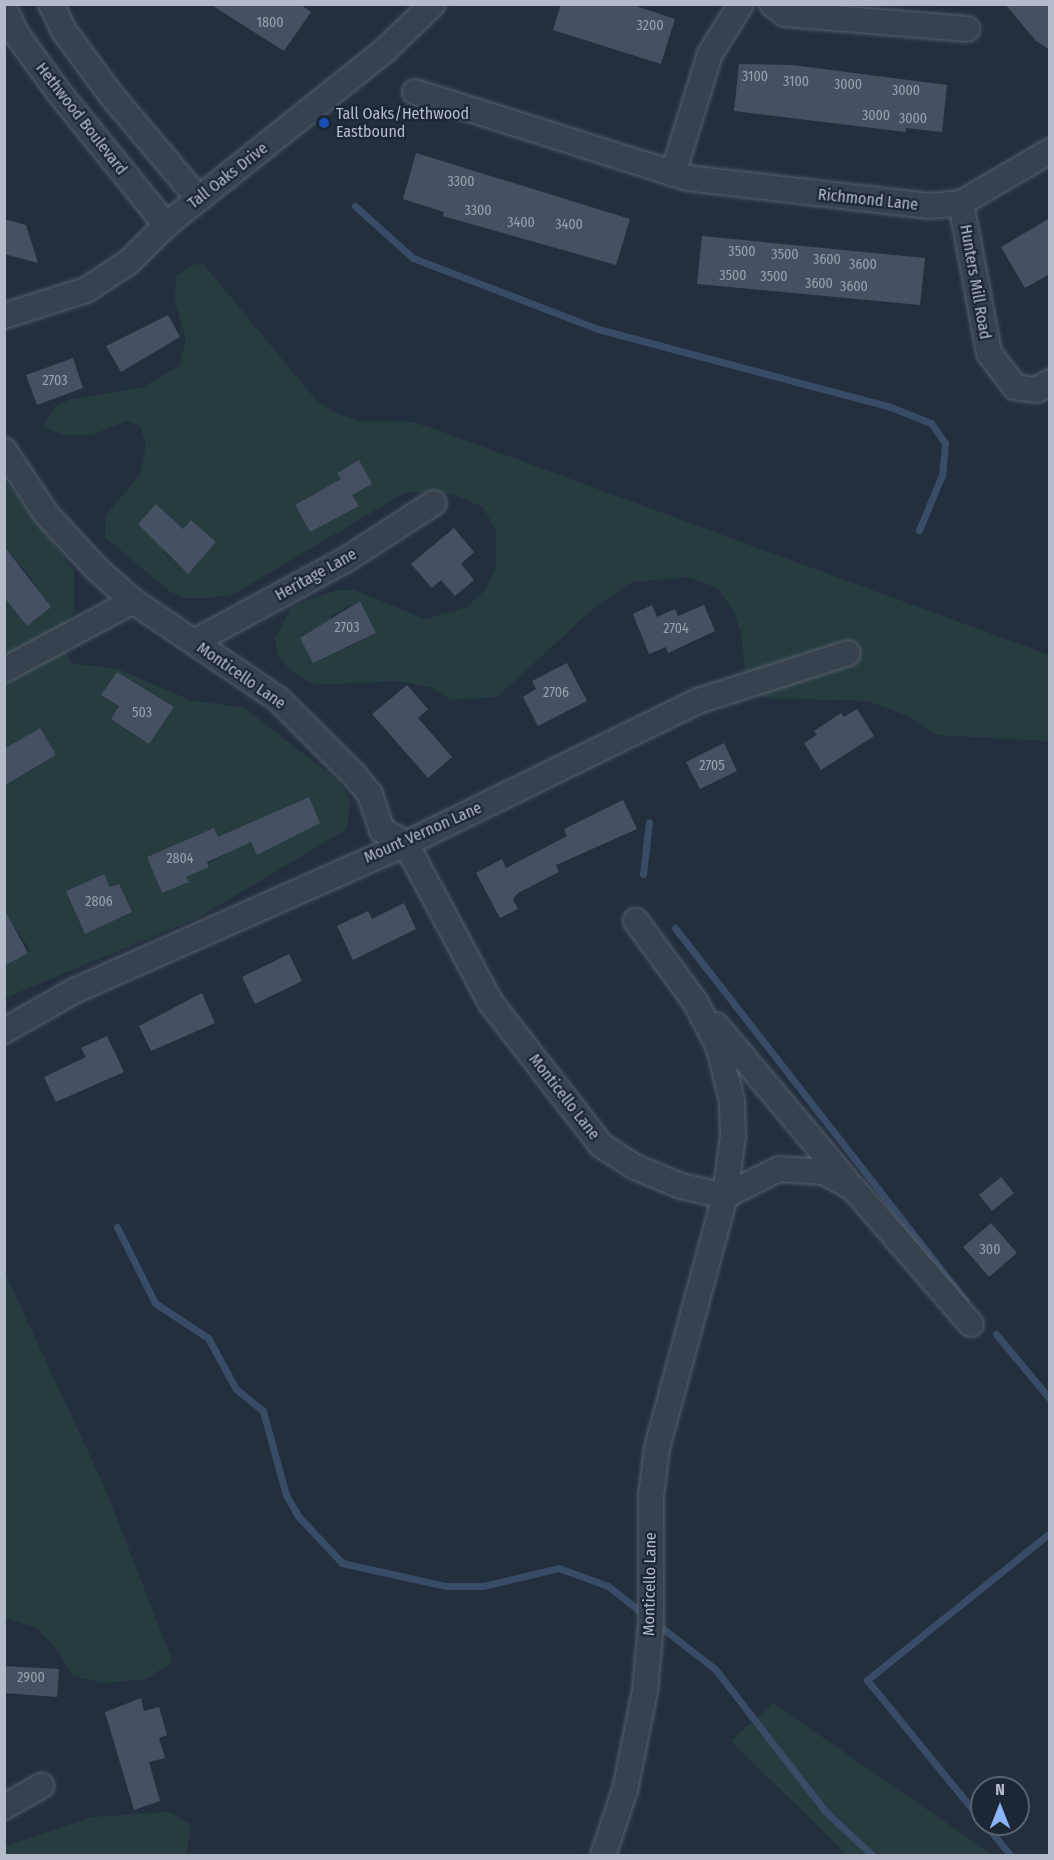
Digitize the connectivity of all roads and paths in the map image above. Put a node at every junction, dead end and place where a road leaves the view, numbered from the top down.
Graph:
1 (51, 4) edge
2 (433, 4) edge
3 (741, 4) edge
4 (772, 4) edge
5 (4, 8) edge
6 (967, 29) dead end
7 (415, 92) dead end
8 (1050, 151) edge
9 (673, 174) junction
10 (198, 198) junction
11 (961, 203) junction
12 (166, 225) junction
13 (4, 316) edge
14 (1050, 382) edge
15 (4, 450) edge
16 (434, 503) dead end
17 (133, 601) junction
18 (194, 642) junction
19 (848, 653) dead end
20 (4, 670) edge
21 (406, 844) junction
22 (636, 921) dead end
23 (696, 1003) junction
24 (4, 1031) edge
25 (853, 1188) junction
26 (725, 1196) junction
27 (971, 1324) dead end
28 (41, 1786) dead end
29 (4, 1807) edge
30 (603, 1856) edge

1 - 10 street
2 - 10 street, Tall Oaks Drive
3 - 9 street
4 - 6 street
5 - 12 street, Hethwood Boulevard
7 - 9 street, Richmond Lane
8 - 11 street, Richmond Lane
9 - 11 street, Richmond Lane
10 - 12 street, Tall Oaks Drive
11 - 14 street, Hunters Mill Road
12 - 13 street, Tall Oaks Drive
15 - 17 street, Monticello Lane
16 - 18 street, Heritage Lane
17 - 18 street, Monticello Lane
17 - 20 street
18 - 21 street, Monticello Lane
19 - 21 street, Mount Vernon Lane
21 - 24 street, Mount Vernon Lane
21 - 26 street, Monticello Lane
22 - 23 street
23 - 25 street
23 - 26 street
25 - 26 street
25 - 27 street
26 - 30 street, Monticello Lane
28 - 29 street

